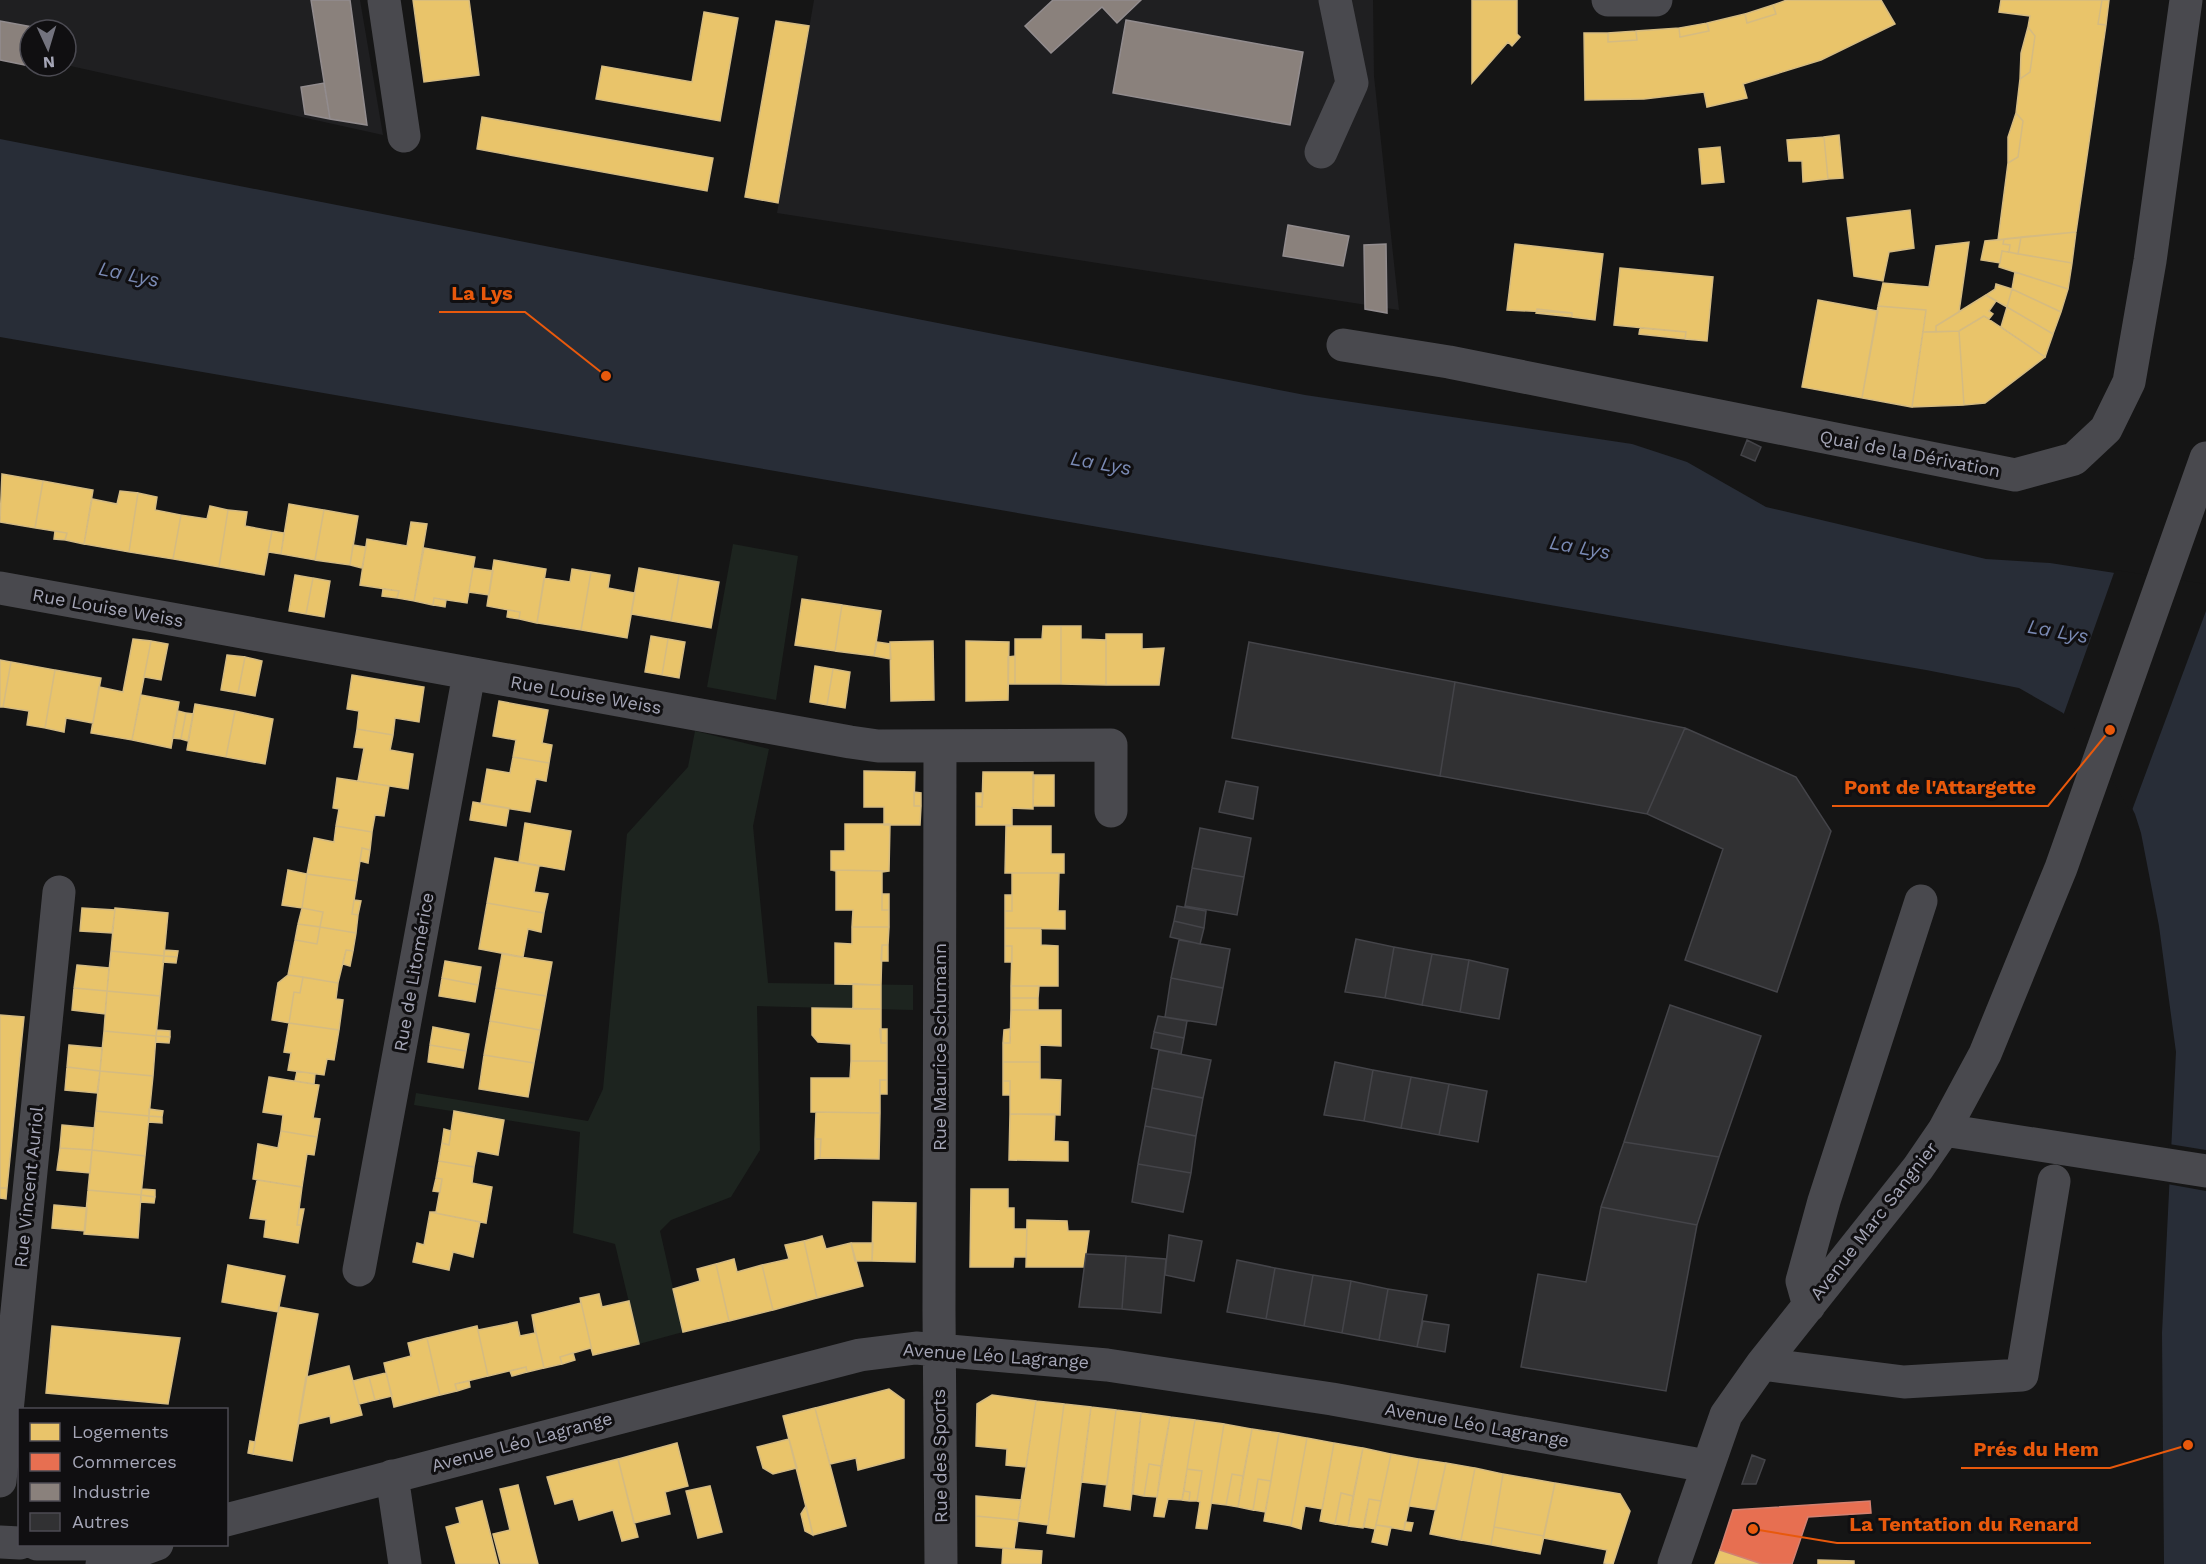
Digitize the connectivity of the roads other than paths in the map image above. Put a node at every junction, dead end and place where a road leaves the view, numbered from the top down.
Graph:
1 (384, 0) edge
2 (1335, 0) edge
3 (1608, 0) edge
4 (1656, 0) edge
5 (2186, 0) edge
6 (404, 136) dead end
7 (1321, 152) dead end
8 (1343, 345) dead end
9 (2206, 458) edge
10 (0, 588) edge
11 (470, 674) junction
12 (940, 746) junction
13 (1111, 811) dead end
14 (59, 892) dead end
15 (1921, 901) dead end
16 (1944, 1130) junction
17 (2206, 1171) edge
18 (2054, 1181) dead end
19 (359, 1270) dead end
20 (1809, 1306) junction
21 (939, 1349) junction
22 (1762, 1364) junction
23 (1707, 1466) junction
24 (392, 1476) junction
25 (0, 1481) edge
26 (228, 1519) edge
27 (0, 1542) edge
28 (18, 1543) edge
29 (154, 1546) edge
30 (102, 1564) edge
31 (405, 1564) edge
32 (941, 1564) edge
33 (1674, 1564) edge

1 - 6 street
2 - 7 street
3 - 4 street
5 - 8 street, Quai de la Dérivation
9 - 16 street, Avenue Marc Sangnier
10 - 11 street, Rue Louise Weiss
11 - 12 street, Rue Louise Weiss
11 - 19 street, Rue de Litomérice
12 - 13 street, Rue Louise Weiss
12 - 21 street, Rue Maurice Schumann
14 - 25 street, Rue Vincent Auriol
15 - 20 street
16 - 17 street
16 - 20 street, Avenue Marc Sangnier
18 - 22 street
20 - 22 street, Avenue Marc Sangnier
21 - 23 street, Avenue Léo Lagrange
21 - 24 street, Avenue Léo Lagrange
21 - 32 street, Rue des Sports
22 - 23 street, Avenue Marc Sangnier
23 - 33 street, Avenue Marc Sangnier
24 - 26 street, Avenue Léo Lagrange
24 - 31 street
27 - 28 street
29 - 30 street

